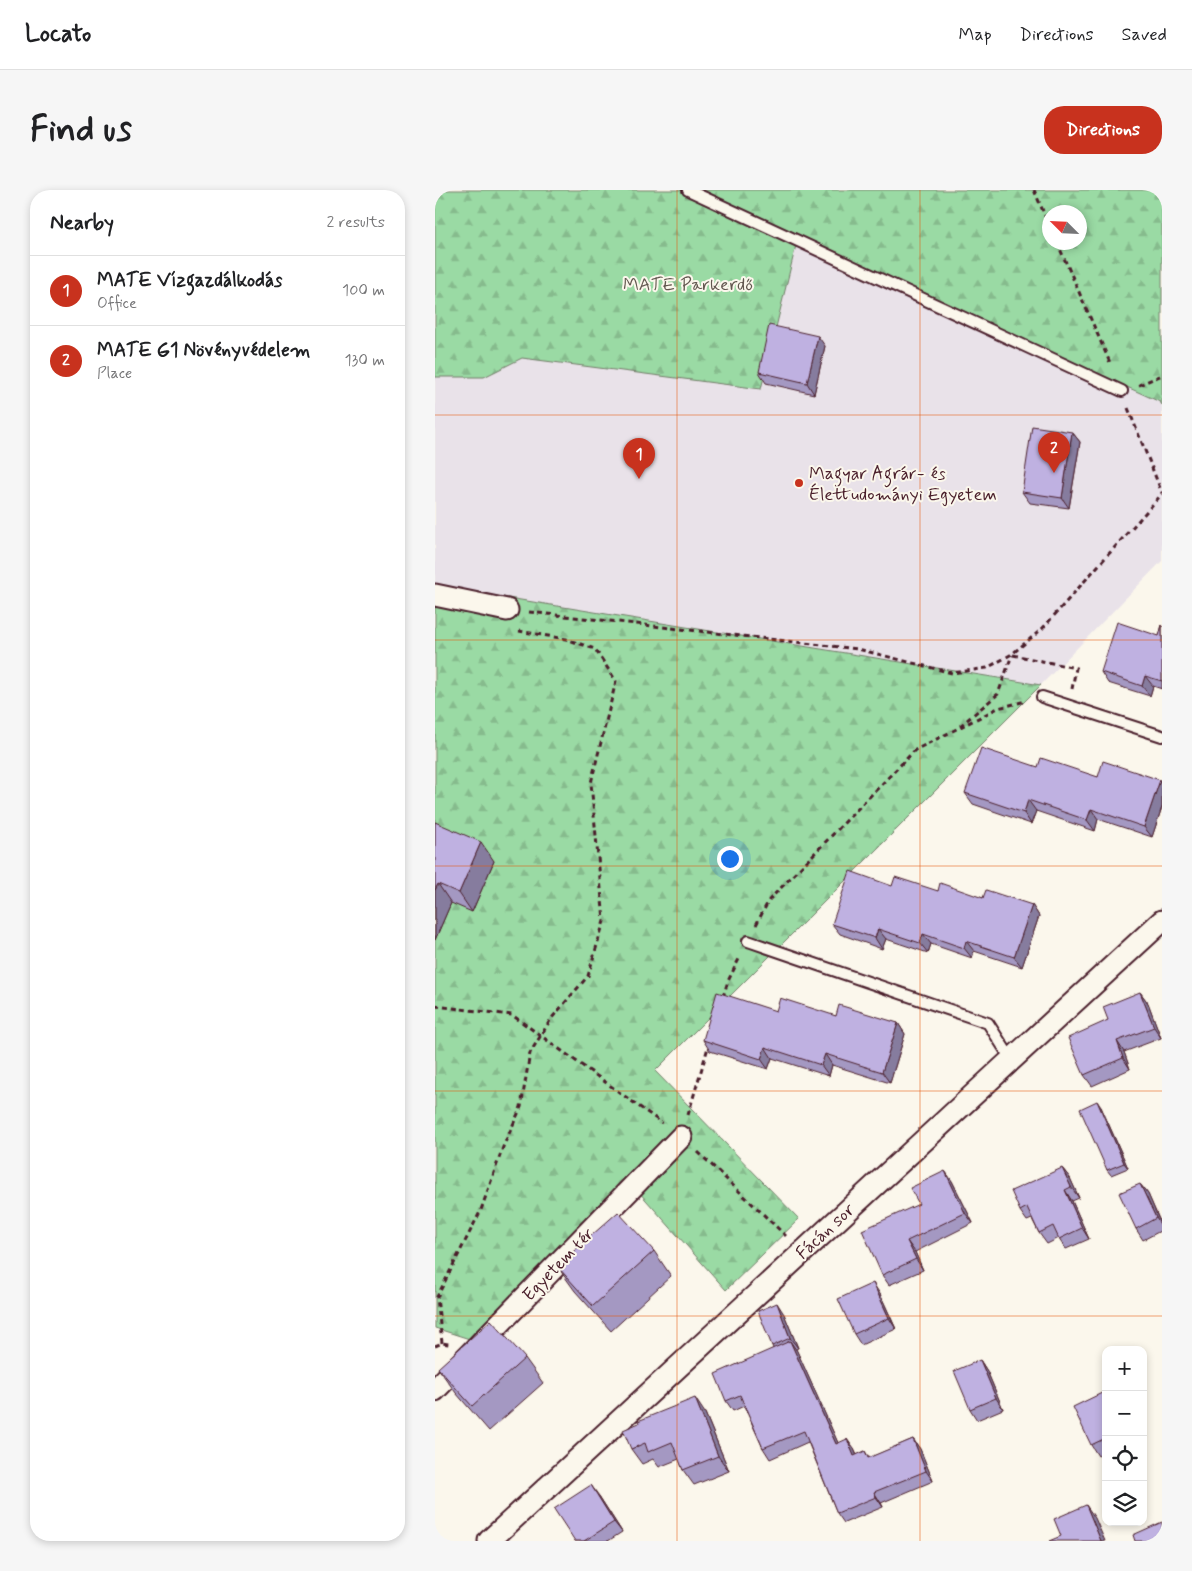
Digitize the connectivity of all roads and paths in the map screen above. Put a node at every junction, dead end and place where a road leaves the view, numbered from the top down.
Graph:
1 (688, 190) edge
2 (1034, 190) edge
3 (1042, 209) edge
4 (1060, 250) edge
5 (1162, 375) edge
6 (1122, 391) junction
7 (1162, 494) edge
8 (435, 595) edge
9 (507, 610) junction
10 (1012, 654) junction
11 (1076, 668) dead end
12 (1042, 697) joint
13 (954, 731) junction
14 (1162, 736) edge
15 (1162, 921) edge
16 (748, 941) junction
17 (722, 1000) edge
18 (435, 1006) edge
19 (541, 1036) junction
20 (711, 1036) edge
21 (1011, 1059) junction
22 (681, 1137) junction
23 (802, 1252) junction
24 (435, 1346) edge
25 (435, 1390) edge
26 (489, 1541) edge

1 - 6 lane
2 - 3 path
4 - 6 path
5 - 6 path
6 - 7 path
7 - 10 path
8 - 9 street
9 - 10 path
9 - 19 path
10 - 11 path
10 - 13 path
12 - 13 path
12 - 14 lane
13 - 16 path
15 - 21 street, Fácán sor
16 - 17 path
16 - 21 lane
18 - 19 path
19 - 22 path
19 - 24 path
20 - 22 path
21 - 23 street, Fácán sor
22 - 23 path
22 - 25 street, Egyetem tér
23 - 26 street, Fácán sor

